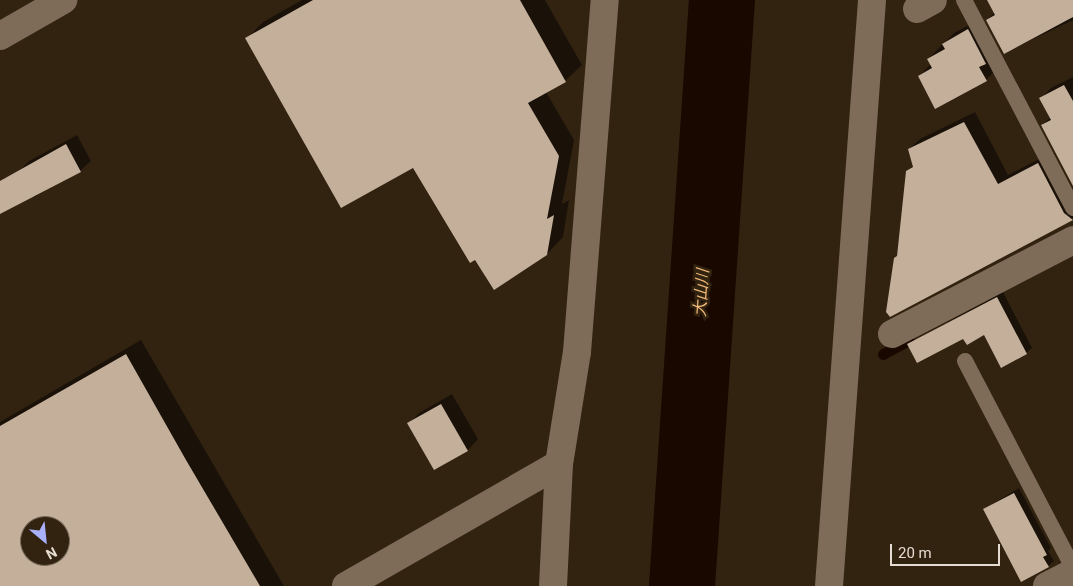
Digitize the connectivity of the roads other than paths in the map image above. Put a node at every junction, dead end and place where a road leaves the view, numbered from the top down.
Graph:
1 (63, 0) edge
2 (605, 0) edge
3 (872, 0) edge
4 (964, 0) edge
5 (0, 36) edge
6 (1073, 208) edge
7 (1073, 240) edge
8 (892, 334) dead end
9 (965, 361) dead end
10 (559, 464) junction
11 (1073, 568) edge
12 (1073, 573) edge
13 (346, 586) edge
14 (553, 586) edge
15 (829, 586) edge
16 (1048, 586) edge

1 - 5 street
2 - 10 street
3 - 15 street
4 - 6 lane
7 - 8 street
9 - 11 lane
10 - 13 street
10 - 14 street
12 - 16 street

